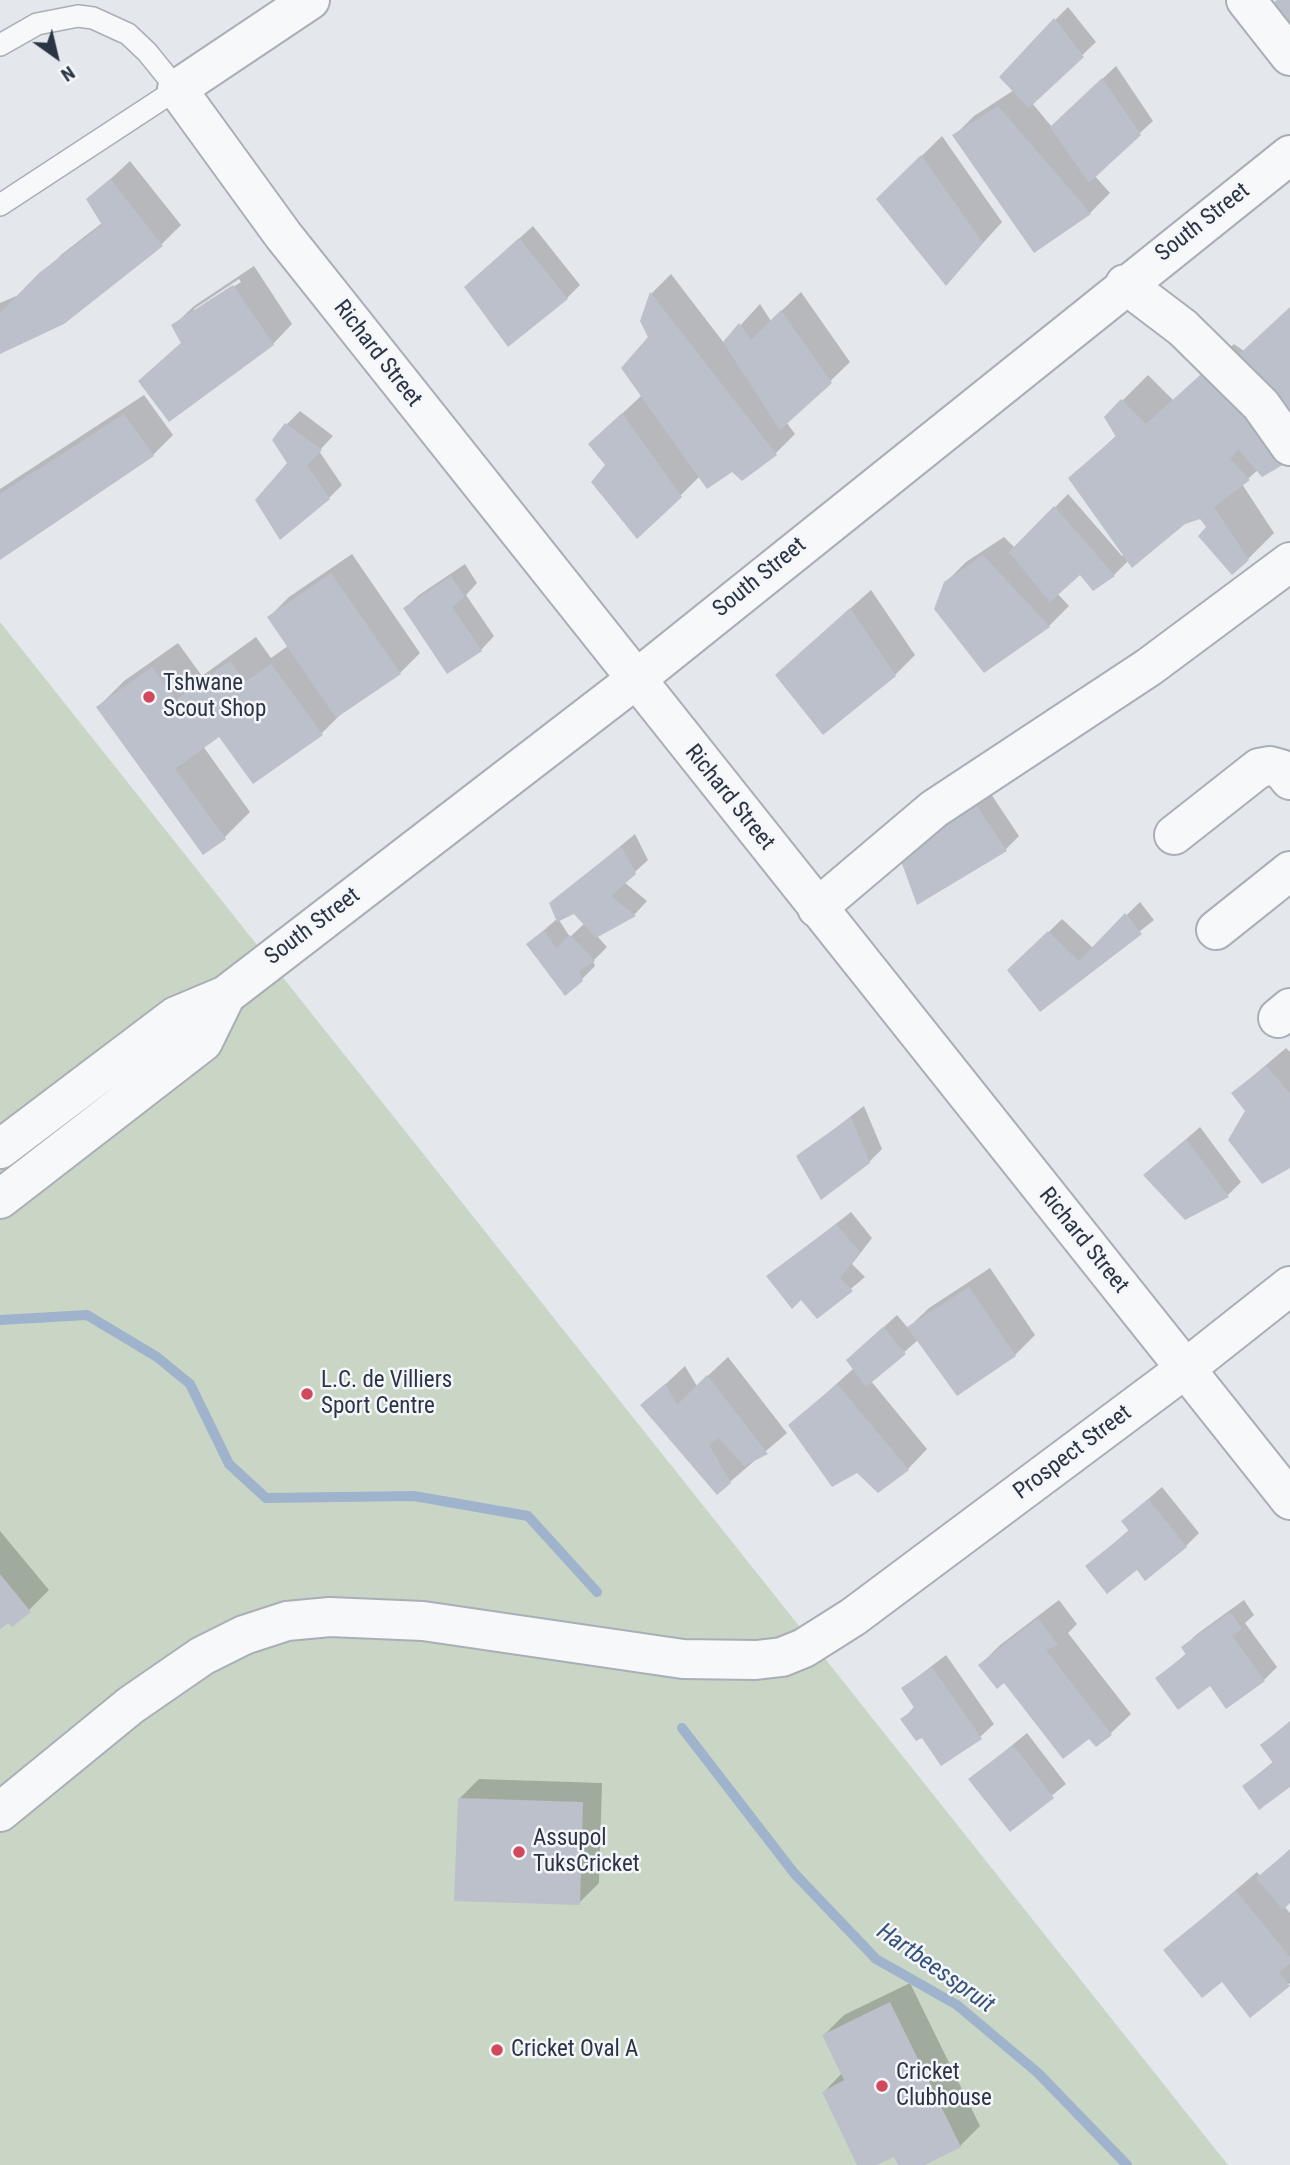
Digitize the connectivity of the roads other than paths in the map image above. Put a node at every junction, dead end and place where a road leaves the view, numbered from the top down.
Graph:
1 (310, 0) edge
2 (1247, 0) edge
3 (0, 45) edge
4 (1290, 56) edge
5 (177, 89) junction
6 (1290, 155) edge
7 (0, 205) edge
8 (1125, 284) junction
9 (1290, 446) edge
10 (1290, 562) edge
11 (635, 680) junction
12 (1290, 780) edge
13 (1174, 835) dead end
14 (1290, 871) edge
15 (817, 908) junction
16 (1216, 930) dead end
17 (226, 995) junction
18 (0, 1149) edge
19 (0, 1199) edge
20 (1290, 1286) edge
21 (1185, 1369) junction
22 (1290, 1500) edge
23 (0, 1812) edge

1 - 5 street
2 - 4 street
3 - 5 lane
5 - 7 lane
5 - 11 street, Richard Street
6 - 8 street, South Street
8 - 9 street
8 - 11 street, South Street
10 - 15 street
11 - 15 street, Richard Street
11 - 17 street, South Street
12 - 13 street
14 - 16 street
15 - 21 street, Richard Street
17 - 18 street, South Street
17 - 19 street, South Street
20 - 21 street, Prospect Street
21 - 22 street, Richard Street
21 - 23 street, Prospect Street

